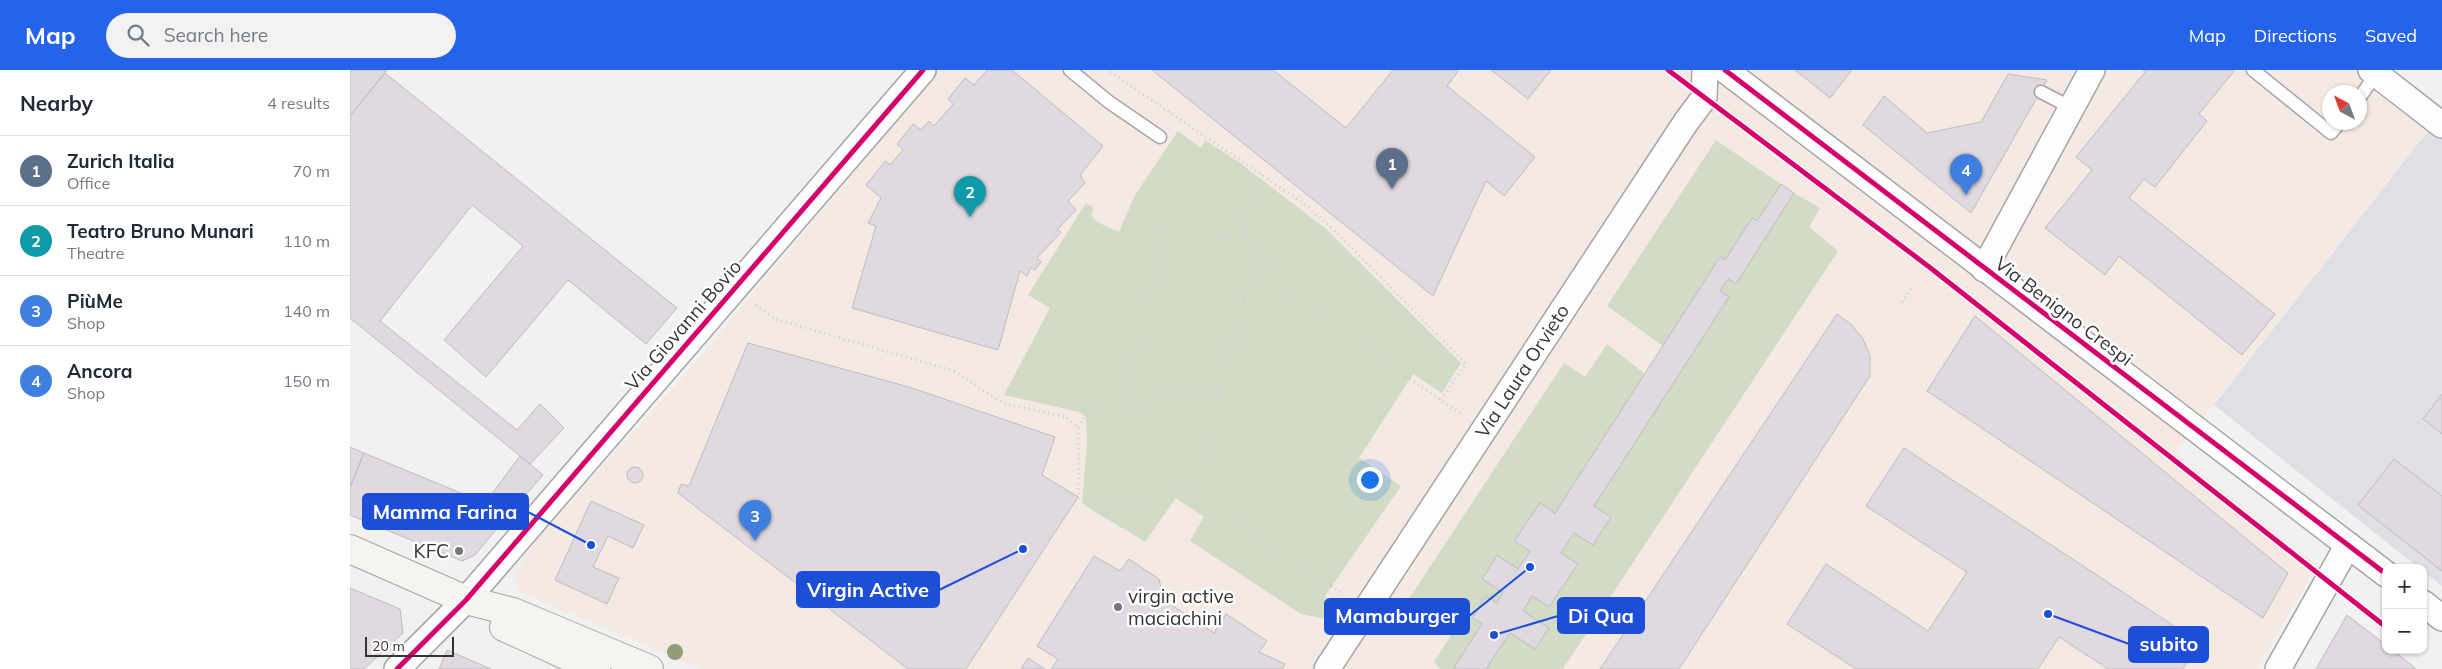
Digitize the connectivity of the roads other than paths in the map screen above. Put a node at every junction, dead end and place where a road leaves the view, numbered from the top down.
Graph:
1 (923, 70) edge
2 (1070, 70) edge
3 (1705, 70) edge
4 (1725, 70) edge
5 (2092, 70) edge
6 (2253, 70) edge
7 (2374, 72) edge
8 (2367, 85) edge
9 (1750, 89) junction
10 (2040, 92) dead end
11 (1704, 98) junction
12 (2072, 108) junction
13 (2442, 125) edge
14 (2322, 126) edge
15 (1160, 138) dead end
16 (1984, 268) junction
17 (2348, 545) junction
18 (350, 549) edge
19 (2382, 571) edge
20 (466, 600) junction
21 (2427, 606) edge
22 (2442, 618) edge
23 (396, 669) edge
24 (596, 669) edge
25 (648, 669) edge
26 (1327, 669) edge
27 (2278, 669) edge

1 - 20 street, Via Giovanni Bovio
2 - 15 lane
3 - 11 street
4 - 9 street, Via Benigno Crespi
5 - 12 street
6 - 14 lane
7 - 8 lane
7 - 13 street
9 - 11 street
9 - 16 street, Via Benigno Crespi
10 - 12 lane
11 - 26 street, Via Laura Orvieto
12 - 16 street
16 - 17 street, Via Benigno Crespi
17 - 19 street, Via Benigno Crespi
17 - 27 street
18 - 20 main road
20 - 23 street, Via Giovanni Bovio
20 - 24 main road
20 - 25 main road
21 - 22 street

